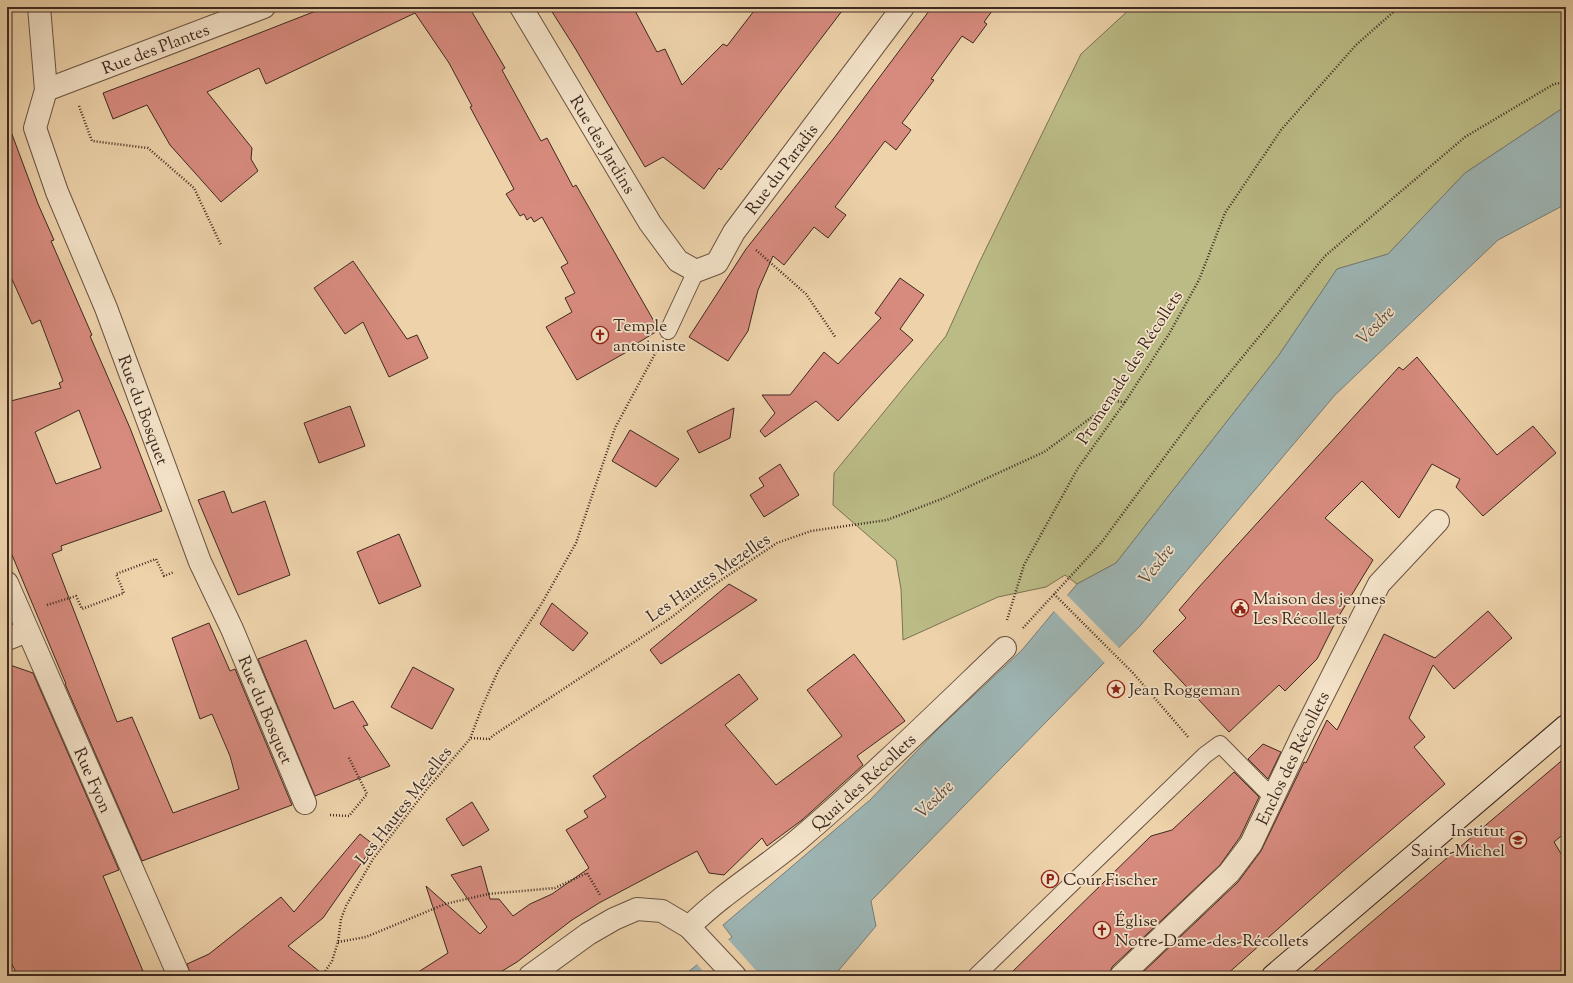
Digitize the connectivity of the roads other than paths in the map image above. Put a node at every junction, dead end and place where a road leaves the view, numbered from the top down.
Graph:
1 (39, 7) edge
2 (264, 7) edge
3 (521, 7) edge
4 (903, 7) edge
5 (46, 90) junction
6 (696, 271) junction
7 (668, 331) road end
8 (1438, 521) dead end
9 (7, 583) edge
10 (27, 632) junction
11 (7, 639) edge
12 (1005, 648) road end
13 (1566, 726) edge
14 (1272, 797) junction
15 (305, 803) road end
16 (689, 927) junction
17 (179, 976) edge
18 (530, 976) edge
19 (734, 976) edge
20 (976, 976) edge
21 (1121, 976) edge
22 (1273, 976) edge

1 - 5 street, Rue du Bosquet
2 - 5 street, Rue des Plantes
3 - 6 street, Rue des Jardins
4 - 6 street, Rue du Paradis
5 - 15 street, Rue du Bosquet
6 - 7 lane
8 - 14 street, Enclos des Récollets
9 - 10 street, Rue Fyon
10 - 11 street
10 - 17 street, Rue Fyon
12 - 16 street, Quai des Récollets
13 - 22 street
14 - 20 lane
14 - 21 street, Enclos des Récollets
16 - 18 street
16 - 19 street

